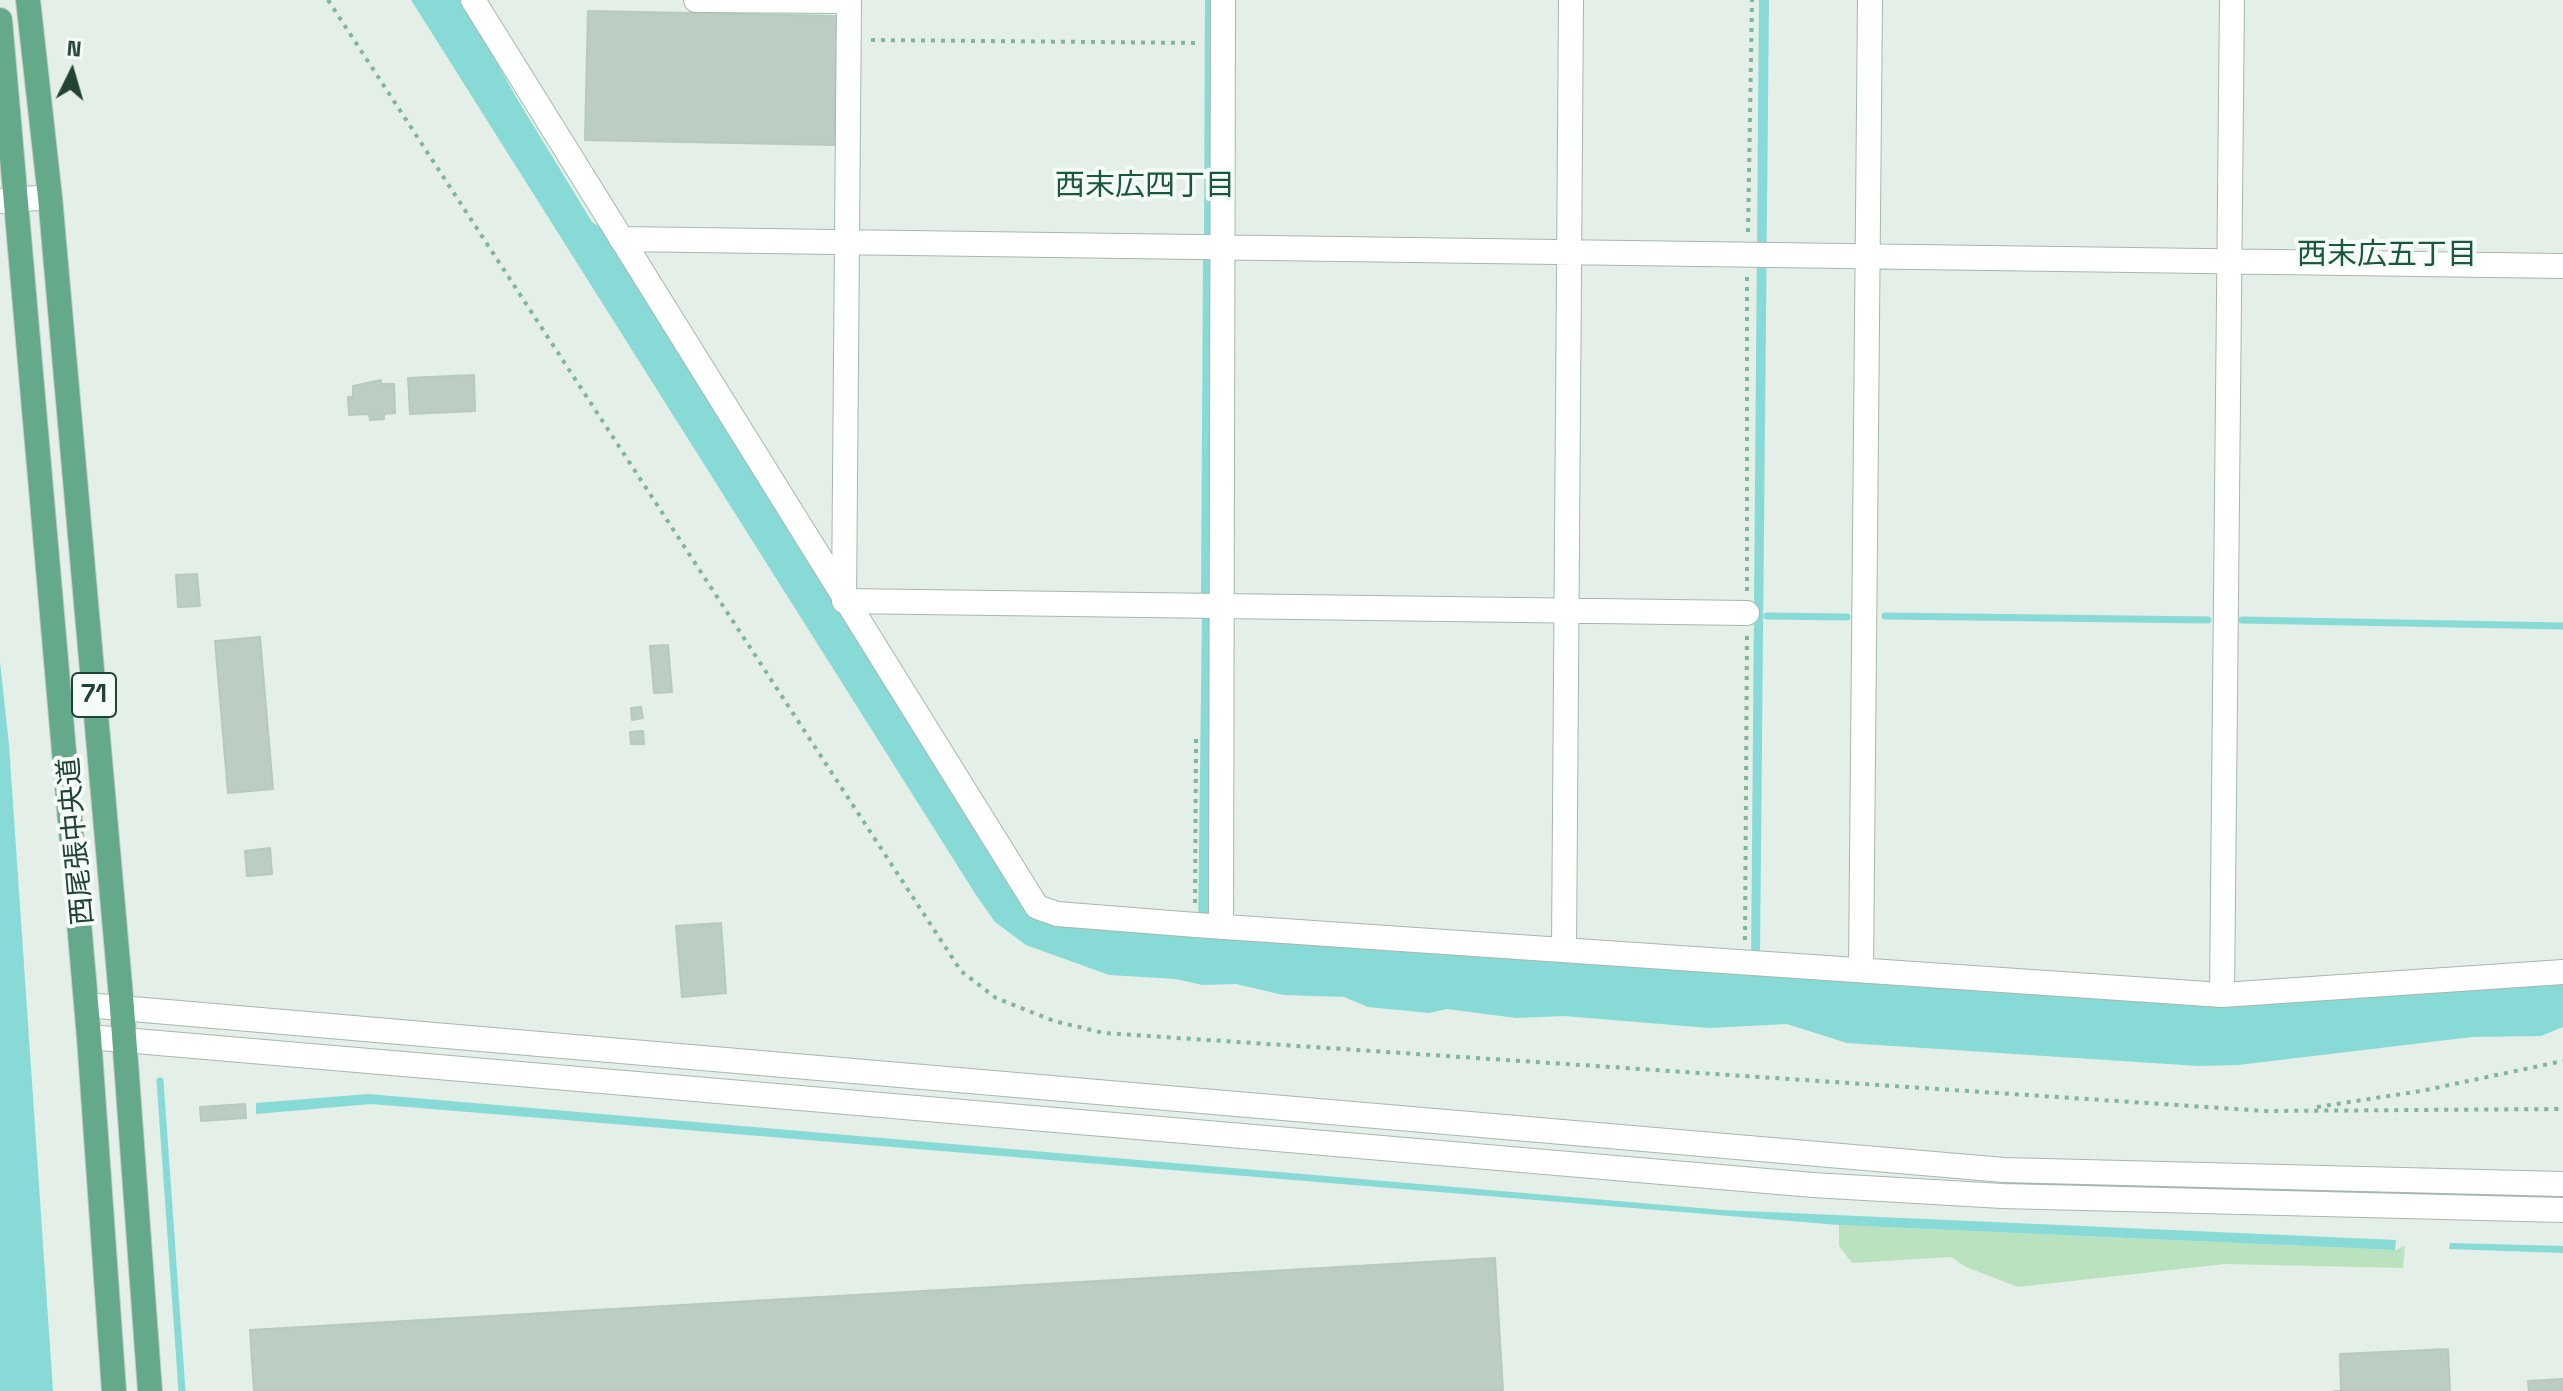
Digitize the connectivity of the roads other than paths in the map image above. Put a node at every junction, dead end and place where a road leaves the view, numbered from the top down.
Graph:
1 (28, 0) edge
2 (696, 0) edge
3 (1223, 0) edge
4 (1571, 0) edge
5 (1870, 0) edge
6 (2232, 0) edge
7 (849, 1) edge
8 (480, 6) edge
9 (0, 20) edge
10 (50, 197) junction
11 (9, 200) edge
12 (621, 239) junction
13 (847, 245) junction
14 (1223, 248) junction
15 (1569, 252) junction
16 (1866, 258) junction
17 (2229, 261) junction
18 (2563, 266) edge
19 (844, 601) junction
20 (1221, 605) junction
21 (1566, 610) junction
22 (1747, 613) road end
23 (1211, 926) junction
24 (1564, 949) junction
25 (1861, 970) junction
26 (2563, 972) edge
27 (2222, 995) junction
28 (86, 1005) junction
29 (122, 1008) junction
30 (89, 1037) junction
31 (125, 1040) junction
32 (2563, 1184) edge
33 (2563, 1210) edge
34 (114, 1391) edge
35 (150, 1391) edge

1 - 10 main road, 西尾張中央道 / 71
2 - 7 street
3 - 14 street
4 - 15 street
5 - 16 street
6 - 17 street
7 - 13 street
8 - 12 street
9 - 11 main road, 西尾張中央道 / 71
10 - 11 street
10 - 29 main road, 西尾張中央道 / 71
11 - 28 main road, 西尾張中央道 / 71
12 - 13 street
12 - 19 street
13 - 14 street
13 - 19 street
14 - 15 street
14 - 20 street
15 - 16 street
15 - 21 street
16 - 17 street
16 - 25 street
17 - 18 street
17 - 27 street
19 - 20 street
19 - 23 street
20 - 21 street
20 - 23 street
21 - 22 street
21 - 24 street
23 - 24 street
24 - 25 street
25 - 27 street
26 - 27 street
28 - 29 street
28 - 30 main road, 西尾張中央道 / 71
29 - 31 main road, 西尾張中央道 / 71
29 - 32 street
30 - 31 street
30 - 34 main road, 西尾張中央道 / 71
31 - 33 street
31 - 35 main road, 西尾張中央道 / 71

